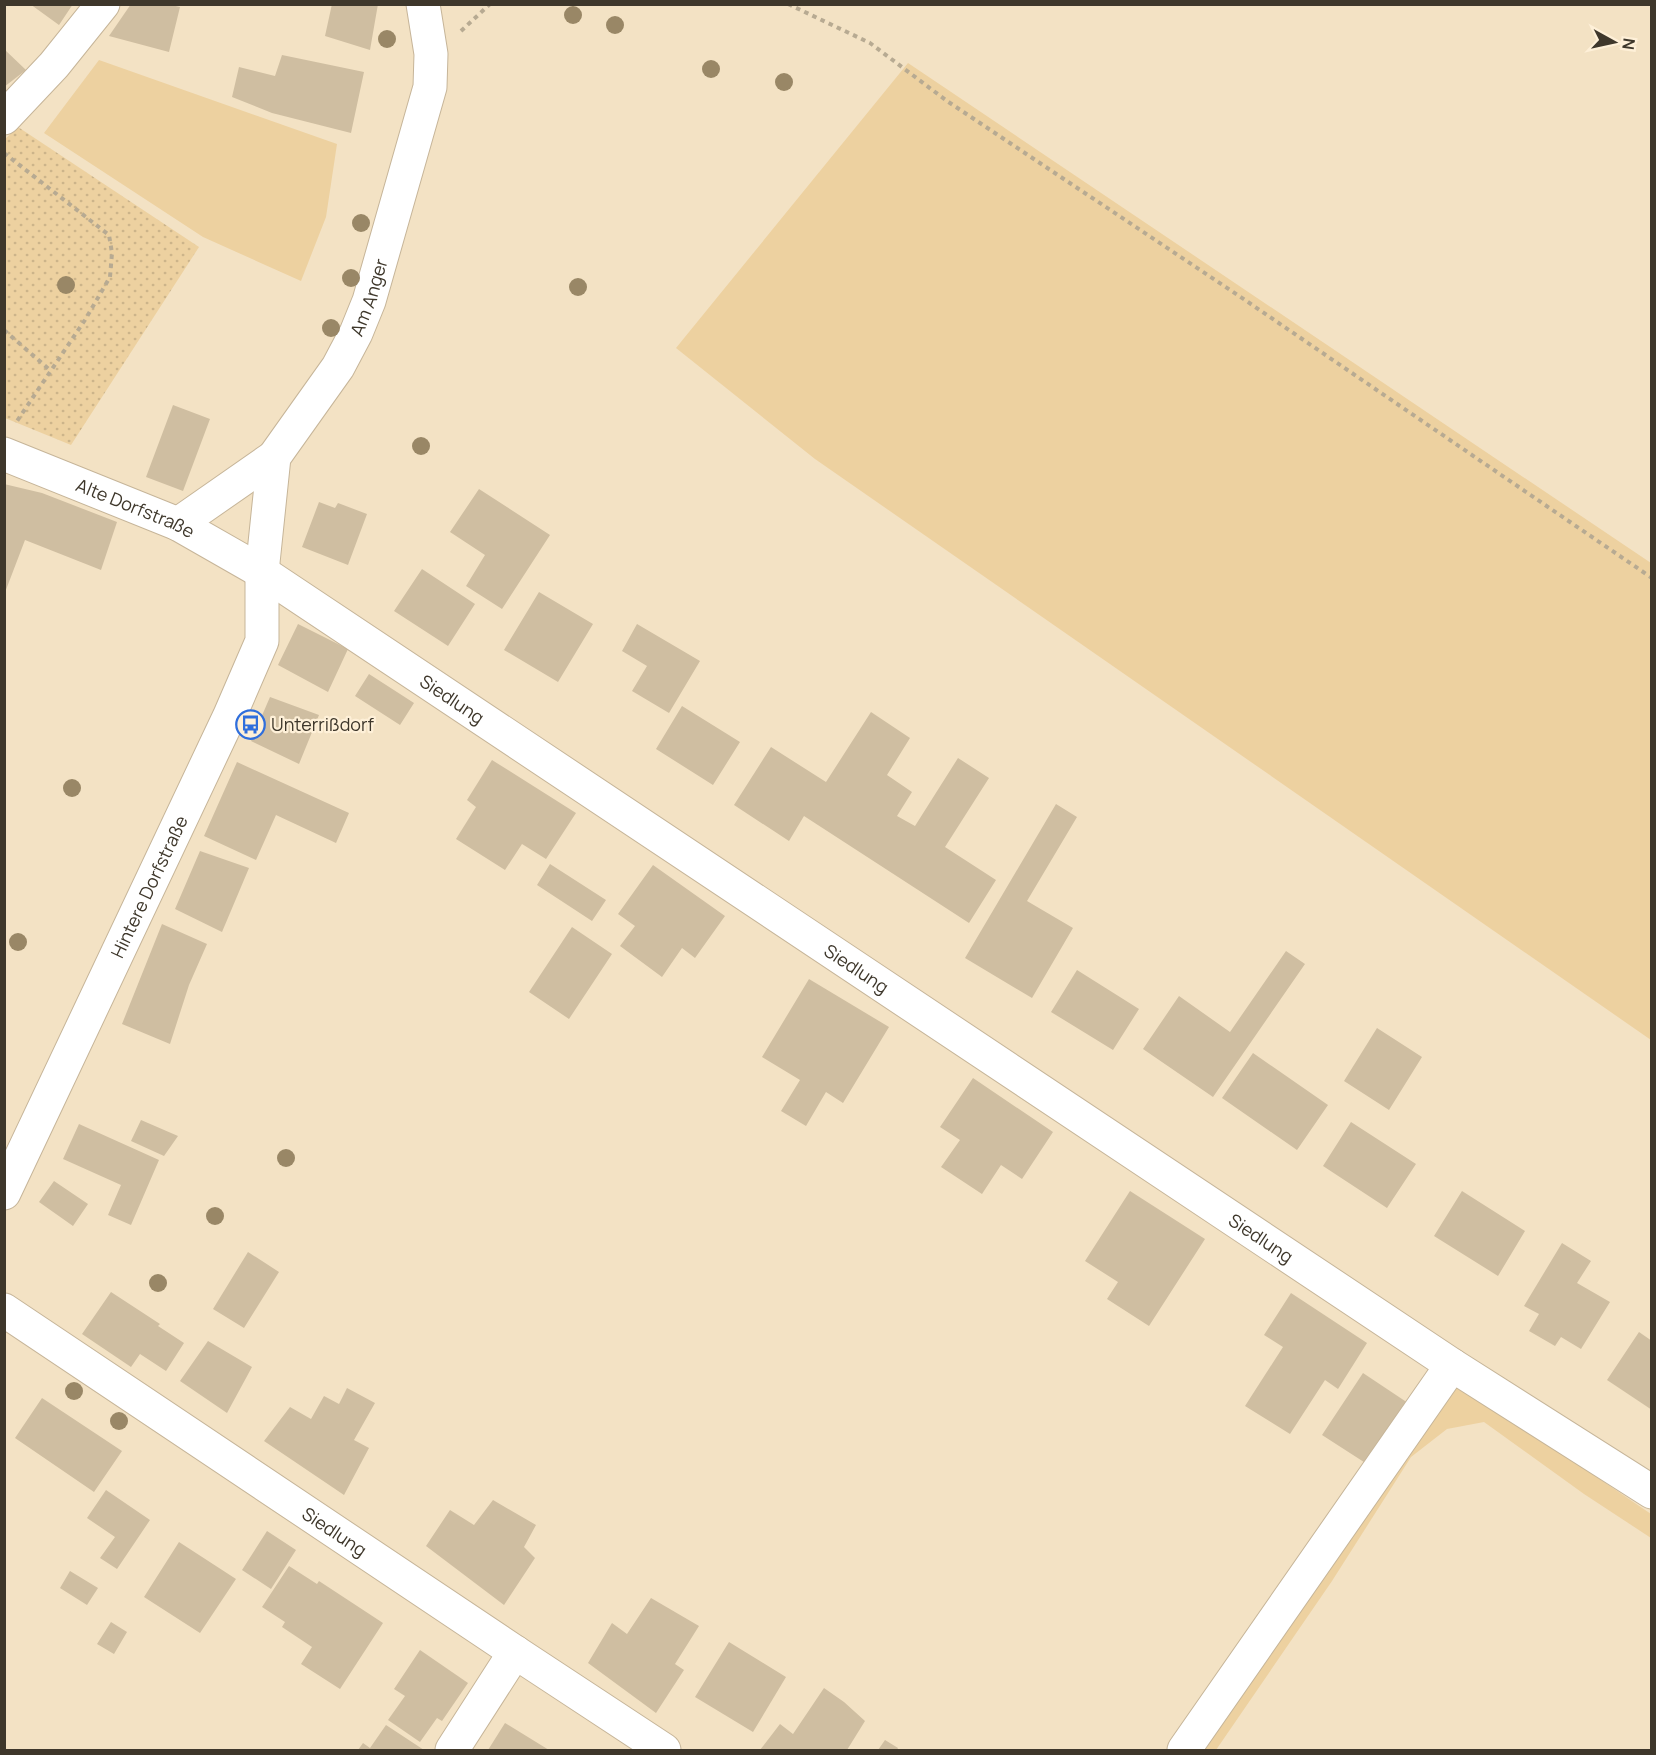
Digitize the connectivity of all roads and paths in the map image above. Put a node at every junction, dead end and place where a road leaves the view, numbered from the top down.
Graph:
1 (103, 4) edge
2 (423, 4) edge
3 (788, 4) edge
4 (4, 118) edge
5 (4, 153) edge
6 (4, 330) edge
7 (51, 371) junction
8 (8, 442) edge
9 (274, 457) junction
10 (178, 524) junction
11 (262, 572) junction
12 (1652, 578) edge
13 (4, 1193) edge
14 (4, 1310) edge
15 (1452, 1365) junction
16 (1652, 1492) edge
17 (514, 1652) junction
18 (452, 1750) edge
19 (664, 1750) edge
20 (1184, 1750) edge

1 - 4 street
2 - 9 street, Am Anger
3 - 12 path
5 - 7 path
6 - 7 path
7 - 8 path
8 - 10 street, Alte Dorfstraße
9 - 10 street
9 - 11 street, Am Anger
10 - 11 street, Alte Dorfstraße
11 - 13 street, Hintere Dorfstraße
11 - 15 street, Siedlung
14 - 17 street, Siedlung
15 - 16 street, Siedlung
15 - 20 street
17 - 18 street
17 - 19 street, Siedlung

